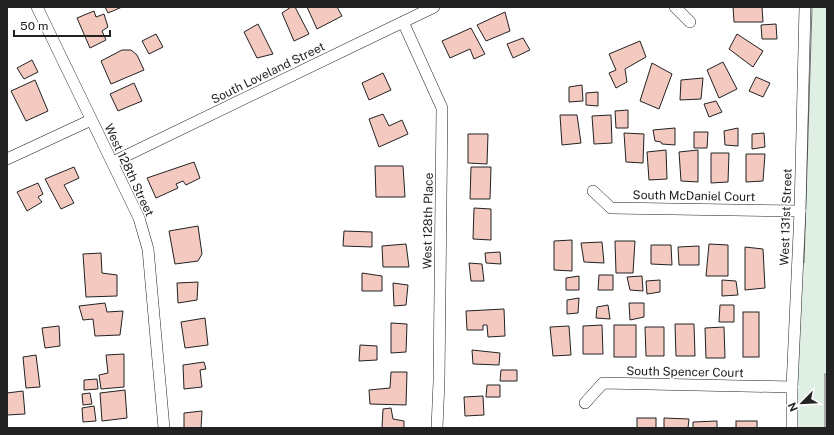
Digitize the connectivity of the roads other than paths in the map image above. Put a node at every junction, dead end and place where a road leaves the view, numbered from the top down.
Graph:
1 (37, 7) edge
2 (434, 7) edge
3 (675, 7) edge
4 (805, 7) edge
5 (403, 22) junction
6 (690, 22) dead end
7 (91, 120) junction
8 (7, 159) edge
9 (113, 162) junction
10 (593, 191) dead end
11 (800, 211) junction
12 (792, 387) junction
13 (585, 403) dead end
14 (164, 428) edge
15 (437, 428) edge
16 (792, 428) edge

1 - 7 street, West 128th Street
2 - 5 street, South Loveland Street
3 - 6 street
4 - 11 street, West 131st Street
5 - 9 street, South Loveland Street
5 - 15 street, West 128th Place
7 - 8 street
7 - 9 street, West 128th Street
9 - 14 street, West 128th Street
10 - 11 street, South McDaniel Court
11 - 12 street, West 131st Street
12 - 13 street, South Spencer Court
12 - 16 street, West 131st Street

